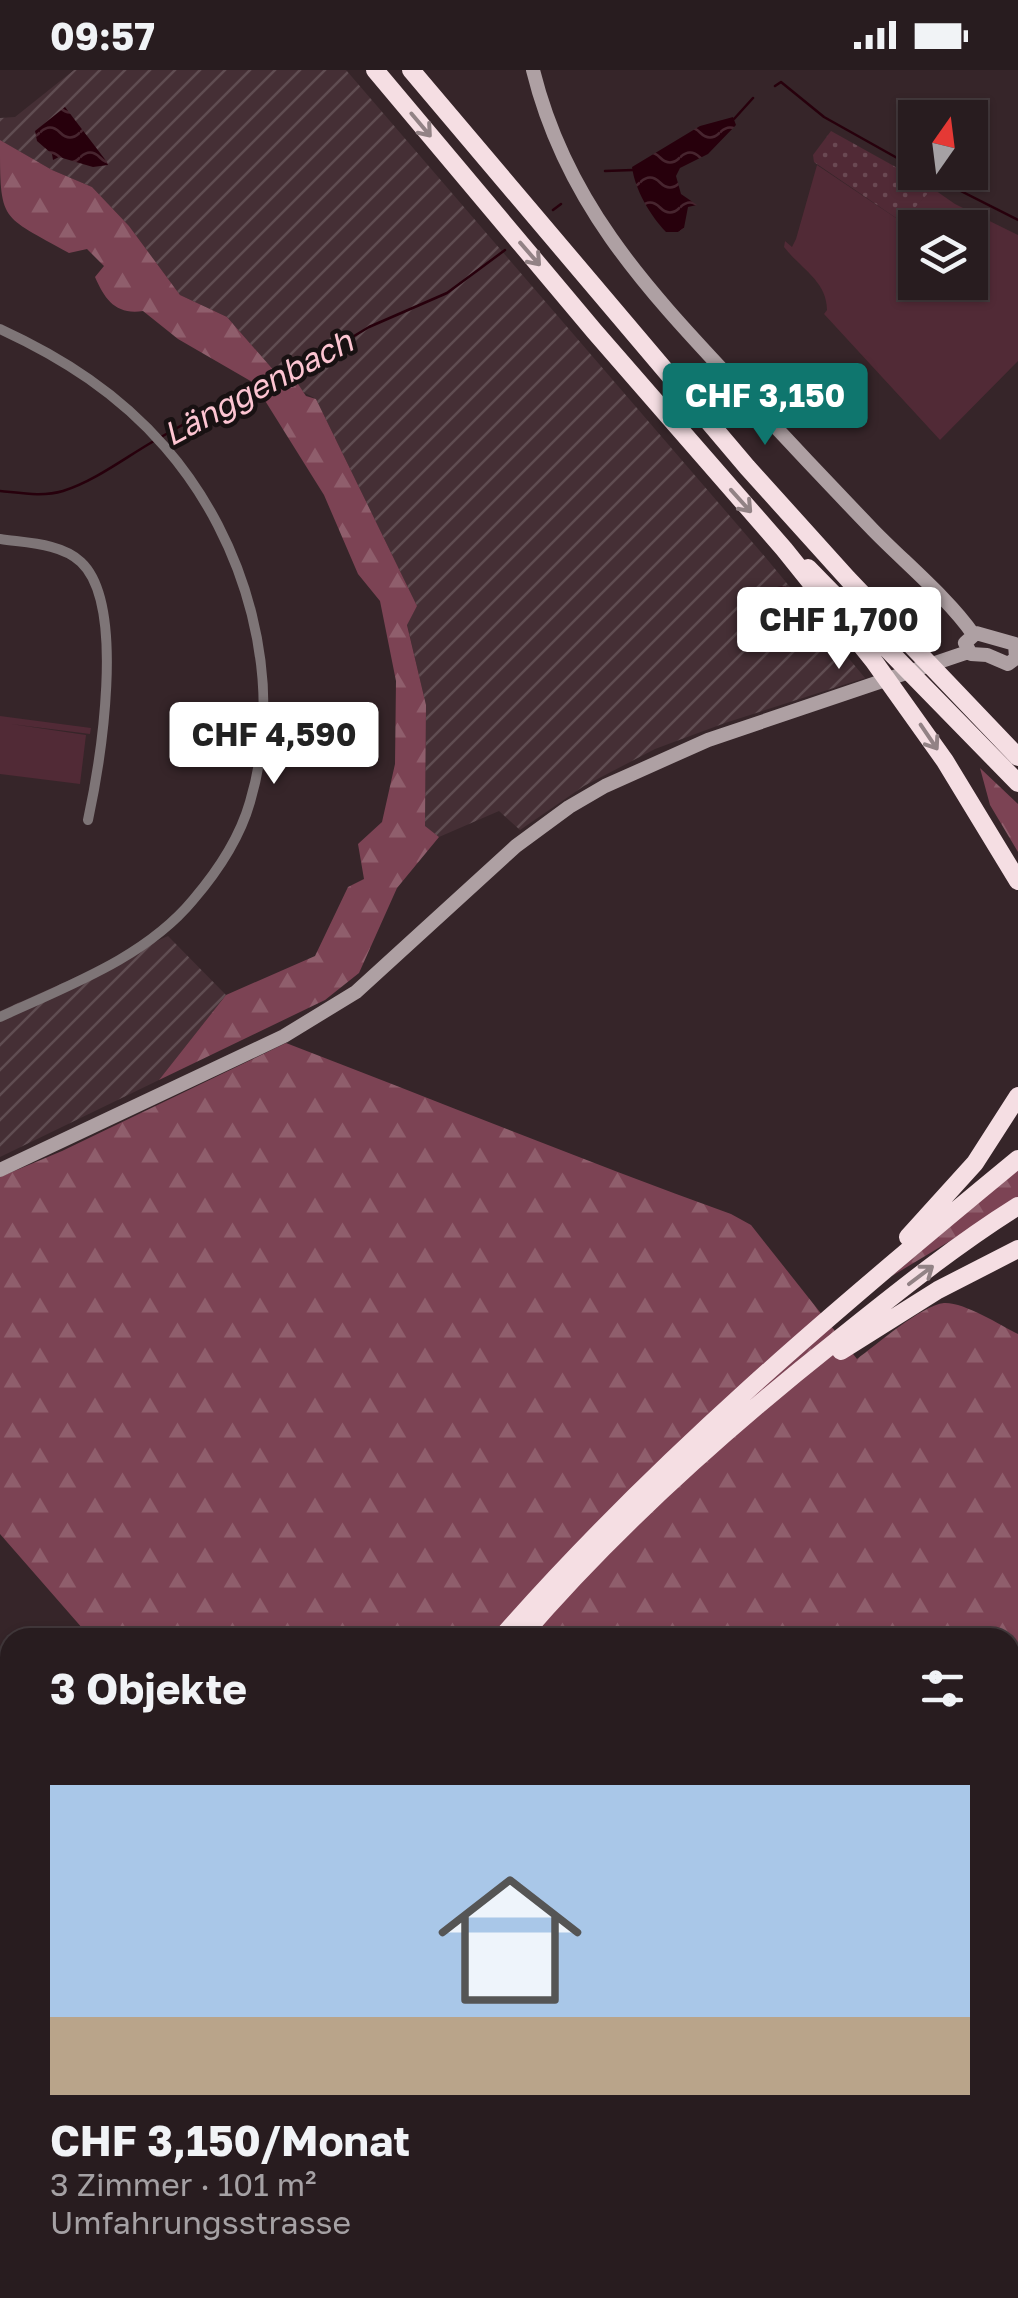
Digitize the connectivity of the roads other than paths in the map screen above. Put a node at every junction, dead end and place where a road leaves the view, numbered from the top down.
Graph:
1 (376, 70) edge
2 (411, 70) edge
3 (533, 70) edge
4 (0, 329) edge
5 (0, 540) edge
6 (784, 549) junction
7 (973, 634) junction
8 (1016, 643) edge
9 (968, 652) junction
10 (1013, 670) edge
11 (1010, 740) edge
12 (1018, 754) edge
13 (1018, 783) edge
14 (88, 820) dead end
15 (1013, 874) edge
16 (1018, 896) edge
17 (0, 1017) edge
18 (1018, 1096) edge
19 (1018, 1159) edge
20 (0, 1170) edge
21 (1018, 1206) edge
22 (1018, 1248) edge
23 (710, 1425) junction
24 (510, 1628) edge
25 (529, 1628) edge
26 (540, 1628) edge

1 -> 6 highway
2 - 11 highway
3 - 7 main road
4 - 17 street
5 - 14 street
6 - 13 highway
6 -> 15 highway
7 - 8 main road
7 - 9 main road
8 - 10 main road
9 - 10 main road
9 - 20 main road
11 - 12 highway
15 - 16 highway
18 - 23 highway
19 - 23 highway
25 -> 21 highway
22 - 26 highway
23 - 24 highway

